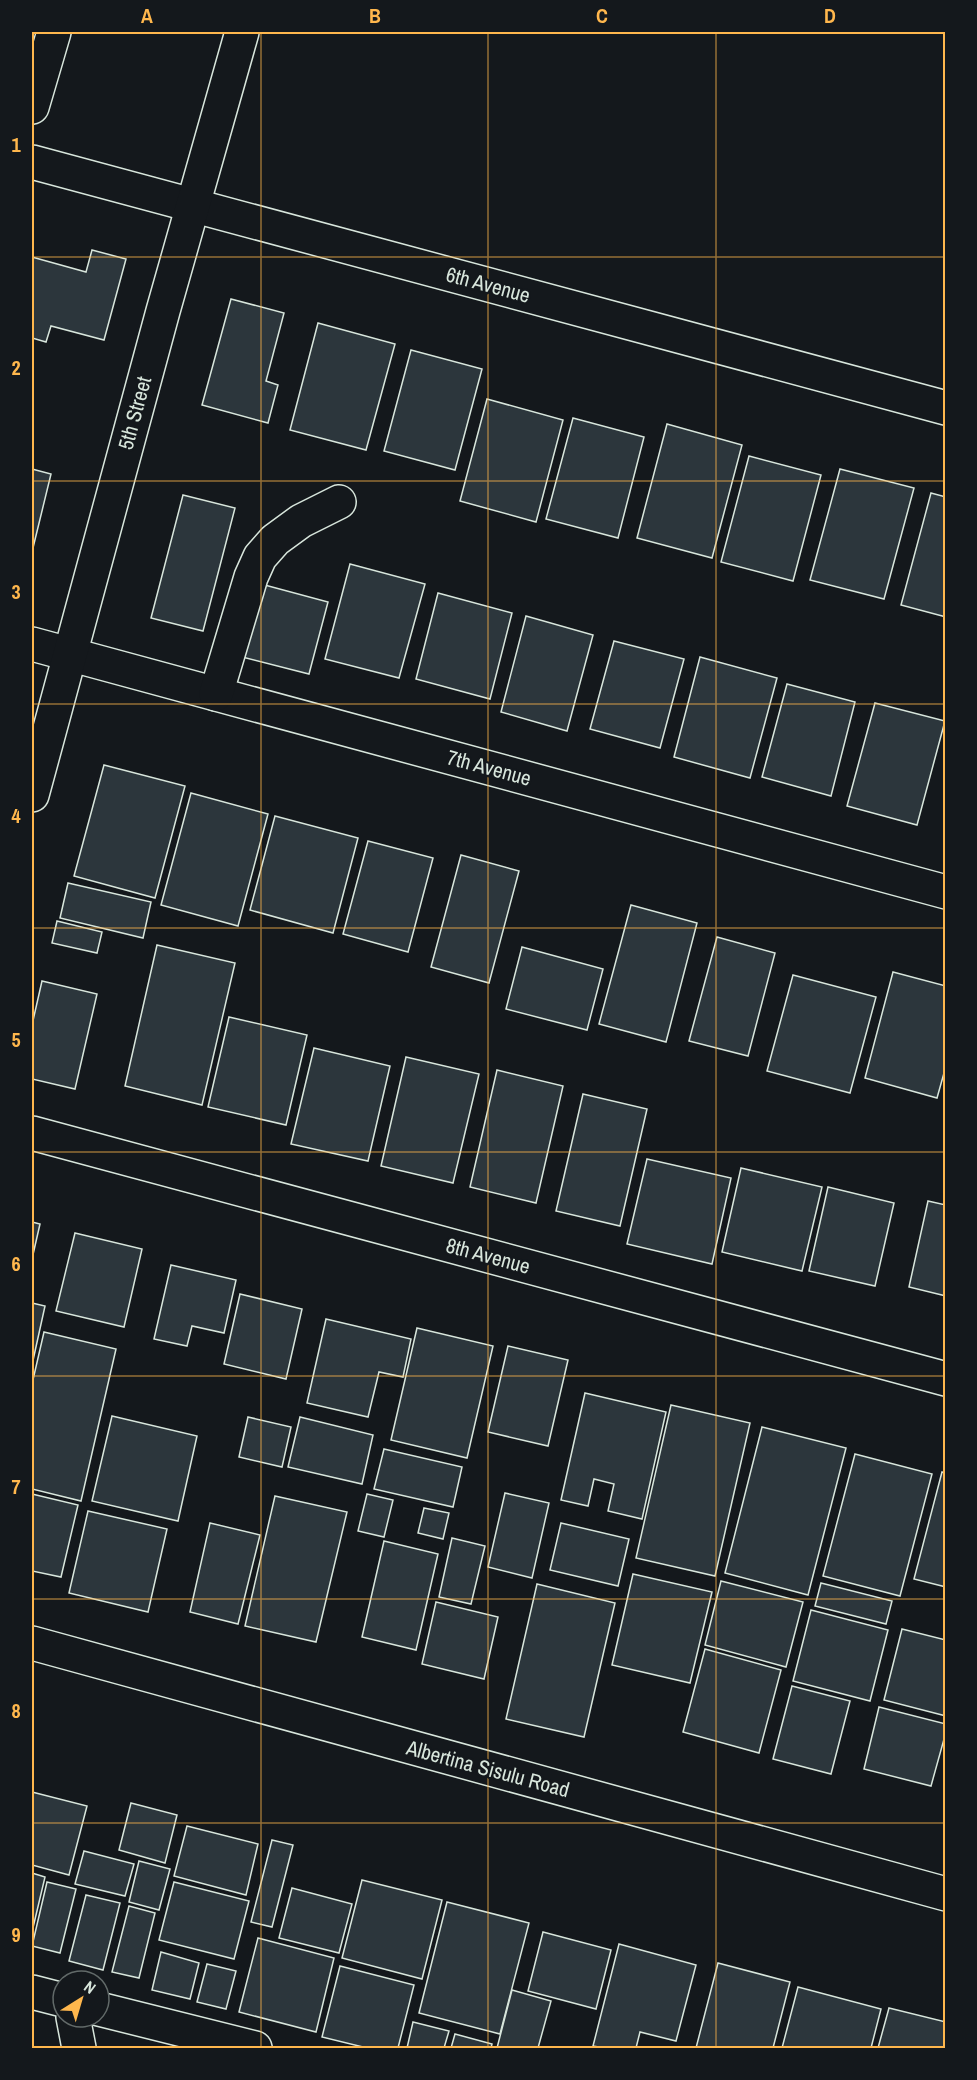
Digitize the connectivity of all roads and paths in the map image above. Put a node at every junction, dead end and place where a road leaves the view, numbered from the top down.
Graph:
1 (54, 32) edge
2 (242, 32) edge
3 (32, 107) edge
4 (32, 162) edge
5 (192, 206) junction
6 (945, 408) edge
7 (339, 502) dead end
8 (32, 644) edge
9 (70, 654) junction
10 (216, 694) junction
11 (32, 795) edge
12 (945, 892) edge
13 (32, 1133) edge
14 (945, 1379) edge
15 (32, 1643) edge
16 (945, 1894) edge
17 (32, 1992) edge
18 (51, 1997) edge
19 (111, 2012) edge
20 (75, 2029) edge
21 (79, 2049) edge
22 (255, 2049) edge

1 - 3 street
2 - 5 street, 5th Street
4 - 5 street, 6th Avenue
5 - 6 street, 6th Avenue
5 - 9 street, 5th Street
7 - 10 street
8 - 9 street, 7th Avenue
9 - 10 street, 7th Avenue
9 - 11 street, 5th Street
10 - 12 street, 7th Avenue
13 - 14 street, 8th Avenue
15 - 16 street, Albertina Sisulu Road
17 - 18 street
19 - 22 street
20 - 21 street

